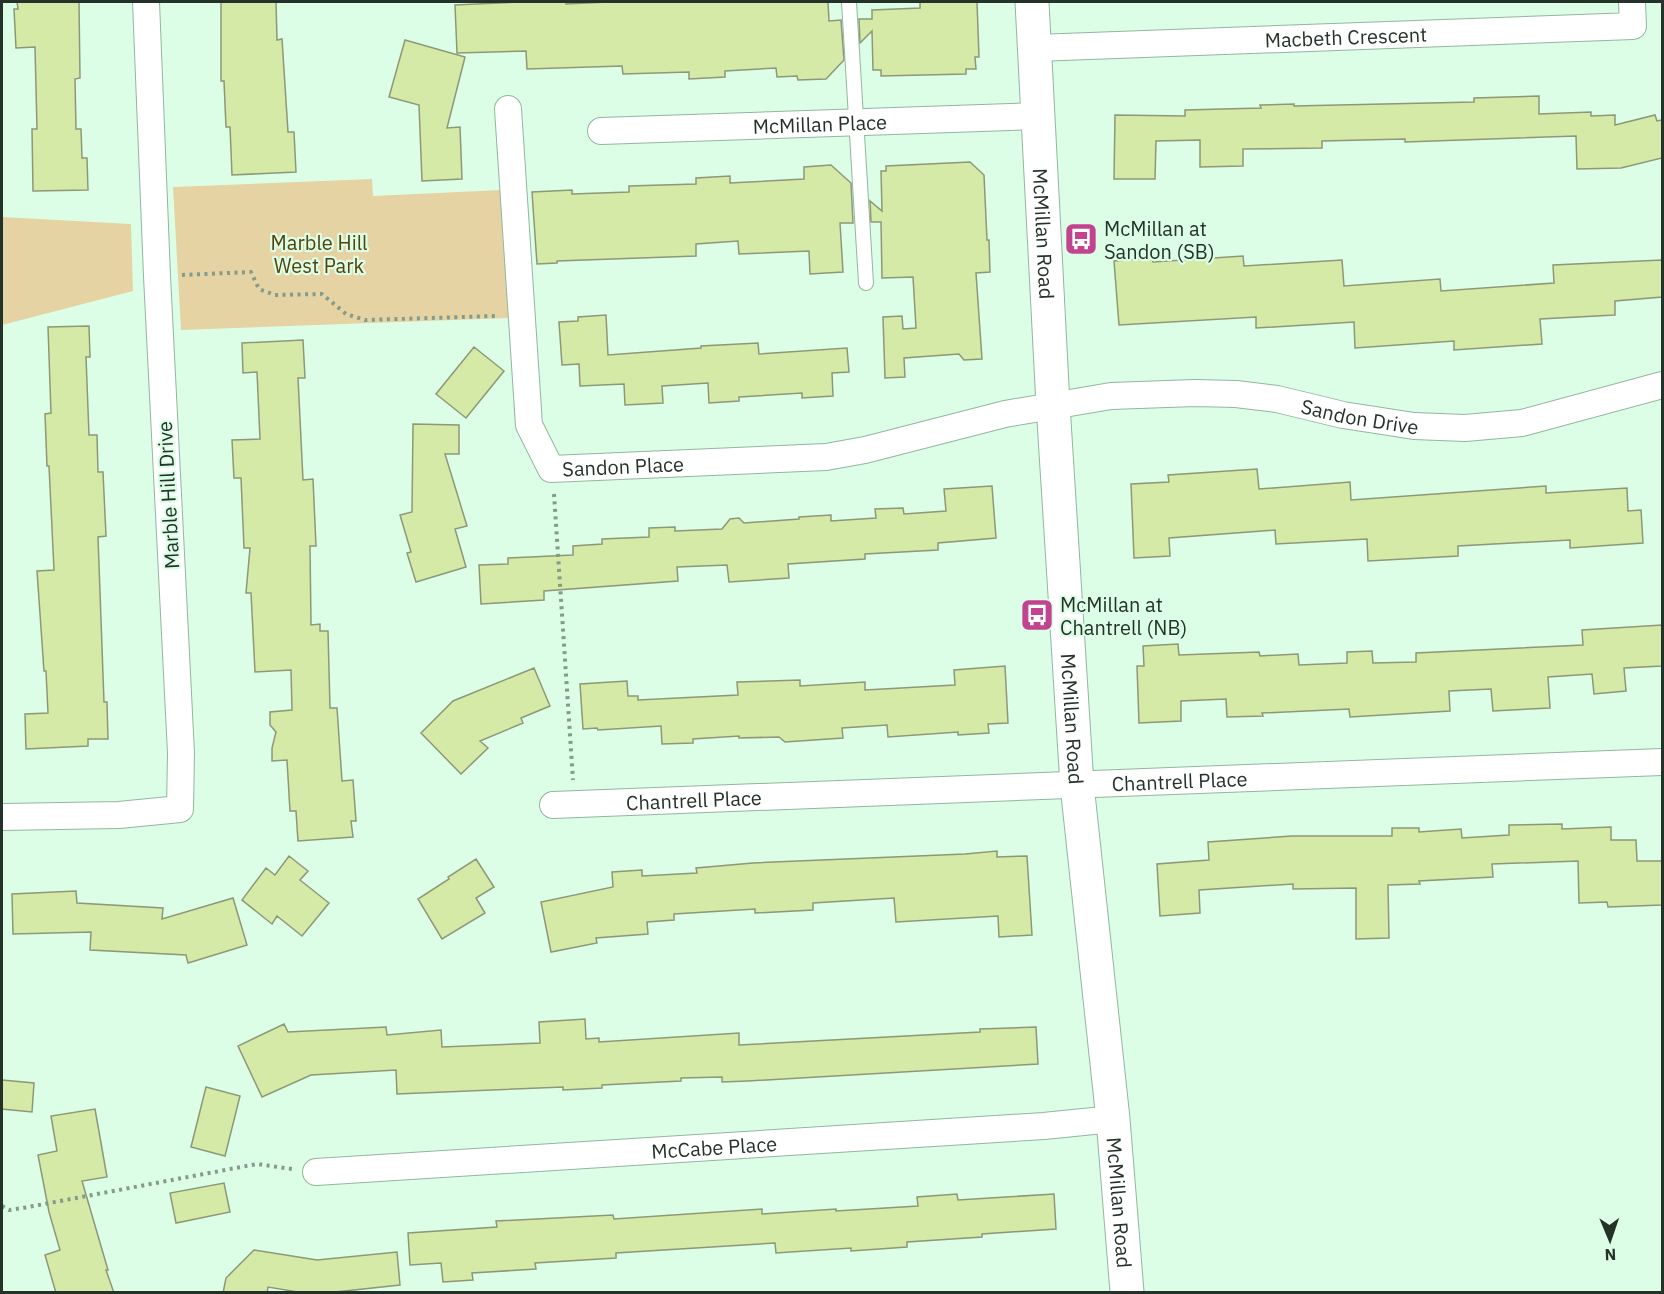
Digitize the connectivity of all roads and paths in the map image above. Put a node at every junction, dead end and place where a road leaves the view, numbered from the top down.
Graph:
1 (146, 2) edge
2 (849, 2) edge
3 (1032, 2) edge
4 (1632, 2) edge
5 (1036, 48) junction
6 (508, 109) dead end
7 (1039, 116) junction
8 (855, 122) junction
9 (601, 131) dead end
10 (157, 276) junction
11 (866, 283) dead end
12 (520, 309) junction
13 (1662, 386) edge
14 (1053, 405) junction
15 (551, 469) junction
16 (1662, 762) edge
17 (1077, 786) junction
18 (563, 805) joint
19 (2, 817) edge
20 (1113, 1119) junction
21 (316, 1172) joint
22 (2, 1206) edge
23 (1127, 1293) edge

1 - 10 street, Marble Hill Drive
2 - 8 lane
3 - 5 main road, McMillan Road
4 - 5 street, Macbeth Crescent
5 - 7 main road, McMillan Road
6 - 12 street, Sandon Place
7 - 8 street, McMillan Place
7 - 14 main road, McMillan Road
8 - 9 street, McMillan Place
8 - 11 lane
10 - 12 path
10 - 19 street, Marble Hill Drive
12 - 15 street, Sandon Place
13 - 14 street, Sandon Drive
14 - 15 street, Sandon Place
14 - 17 main road, McMillan Road
15 - 18 path
16 - 17 street, Chantrell Place
17 - 18 street, Chantrell Place
17 - 20 main road, McMillan Road
20 - 21 street, McCabe Place
20 - 23 main road, McMillan Road
21 - 22 path

